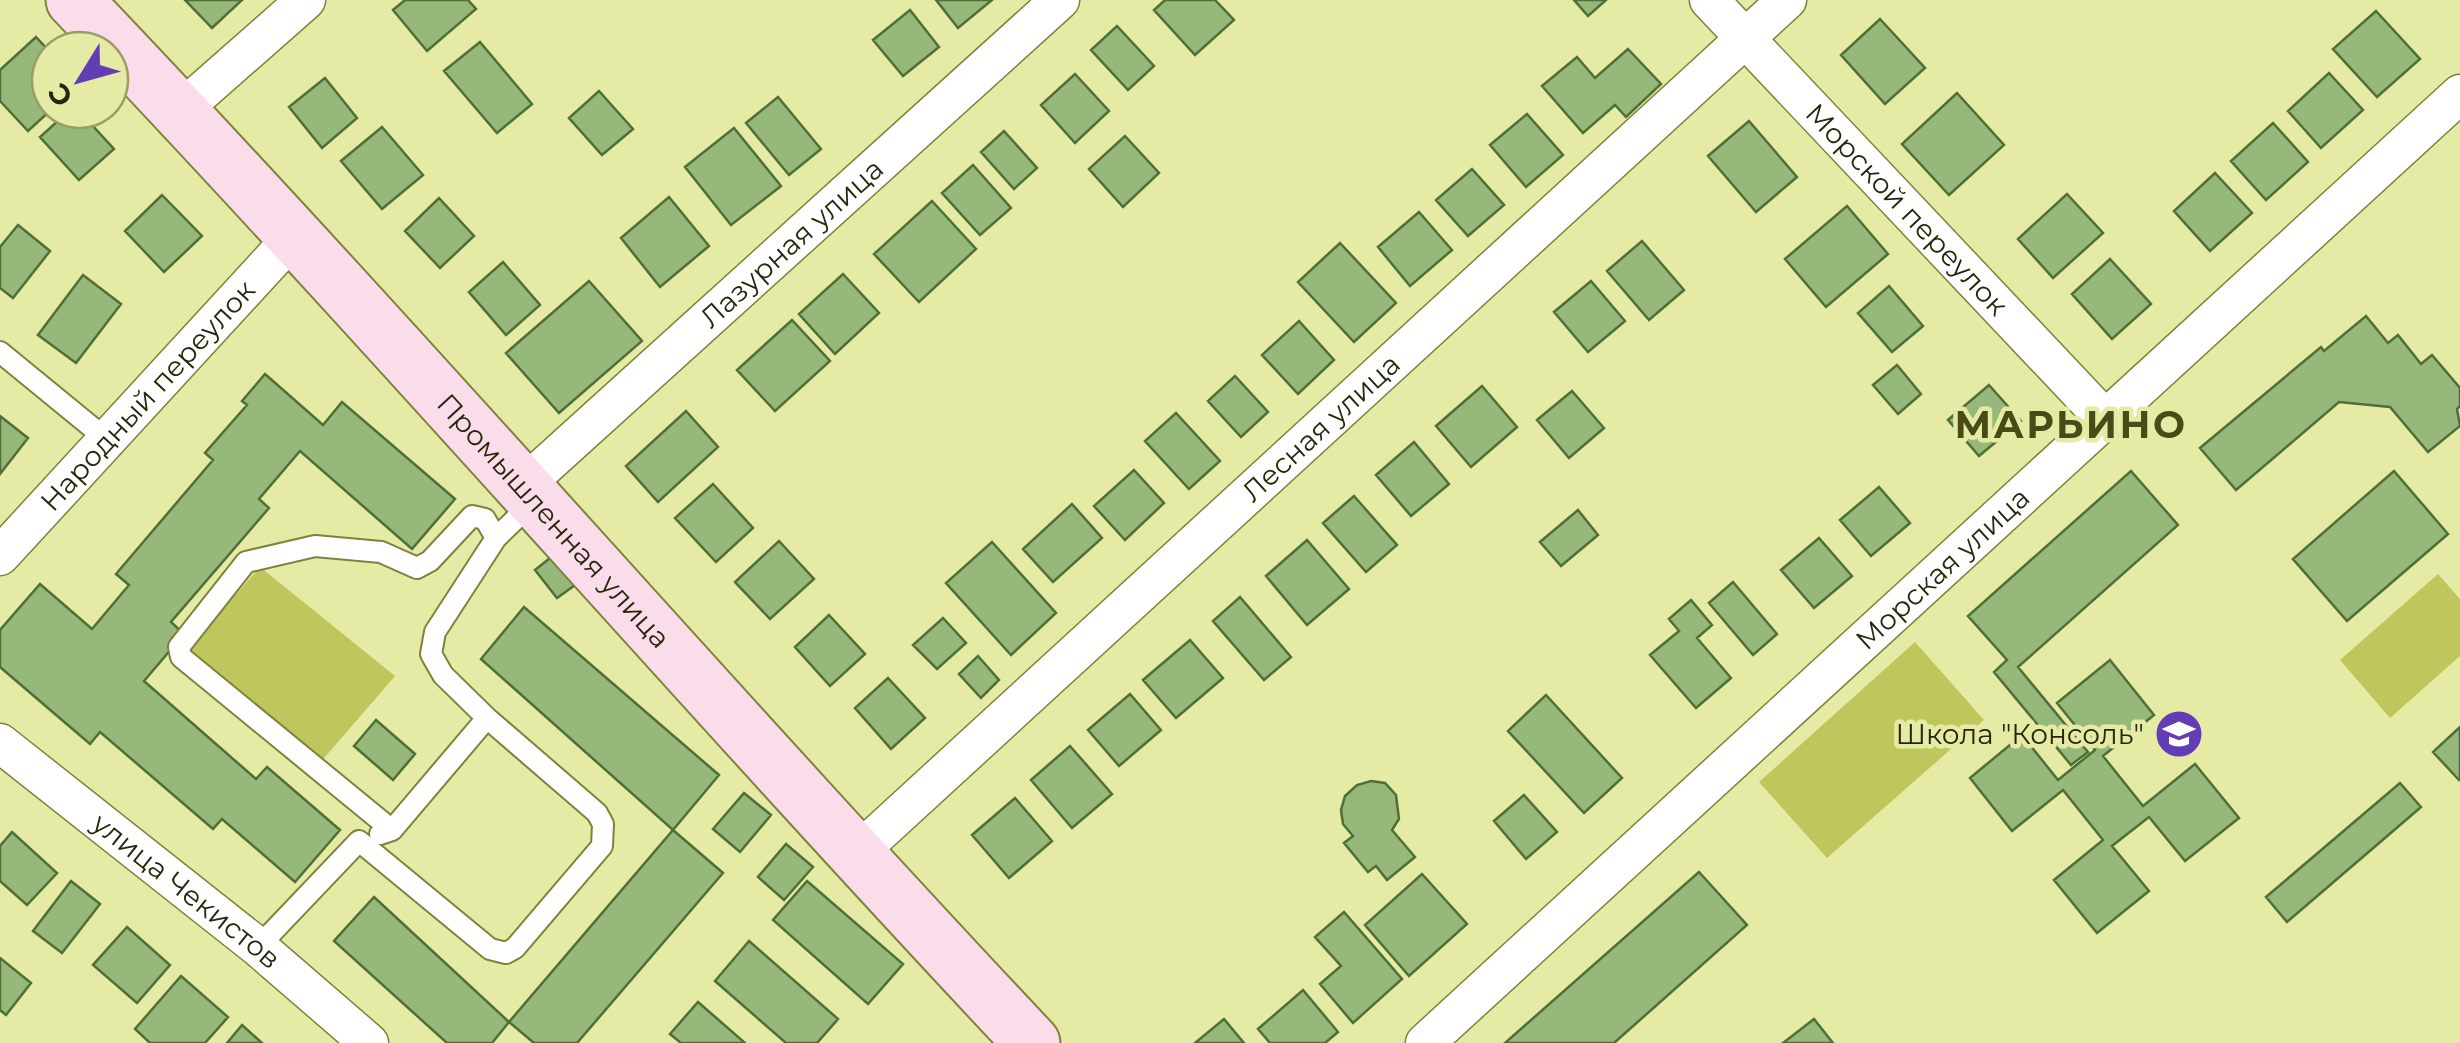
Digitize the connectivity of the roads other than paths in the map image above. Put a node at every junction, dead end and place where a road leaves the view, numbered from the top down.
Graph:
1 (74, 0) edge
2 (306, 0) edge
3 (1060, 0) edge
4 (1708, 0) edge
5 (1787, 0) edge
6 (1744, 39) junction
7 (2460, 94) edge
8 (180, 111) junction
9 (295, 235) junction
10 (0, 352) edge
11 (2106, 420) junction
12 (106, 438) junction
13 (530, 492) junction
14 (496, 538) junction
15 (0, 556) edge
16 (488, 718) junction
17 (0, 743) edge
18 (392, 830) junction
19 (359, 841) junction
20 (855, 855) junction
21 (258, 947) junction
22 (370, 1043) edge
23 (1032, 1043) edge
24 (1425, 1043) edge

1 - 8 street, Промышленная улица
2 - 8 street
3 - 13 street, Лазурная улица
4 - 6 street, Морской переулок
5 - 6 street, Лесная улица
6 - 11 street, Морской переулок
6 - 20 street, Лесная улица
7 - 11 street, Морская улица
8 - 9 street, Промышленная улица
9 - 12 street, Народный переулок
9 - 13 street, Промышленная улица
10 - 12 lane
11 - 24 street, Морская улица
12 - 15 street, Народный переулок
13 - 14 lane
13 - 20 street, Промышленная улица
14 - 16 lane
14 - 18 lane
16 - 18 lane
16 - 19 lane
17 - 21 street, улица Чекистов
18 - 19 lane
19 - 21 lane
20 - 23 street, Промышленная улица
21 - 22 street, улица Чекистов

